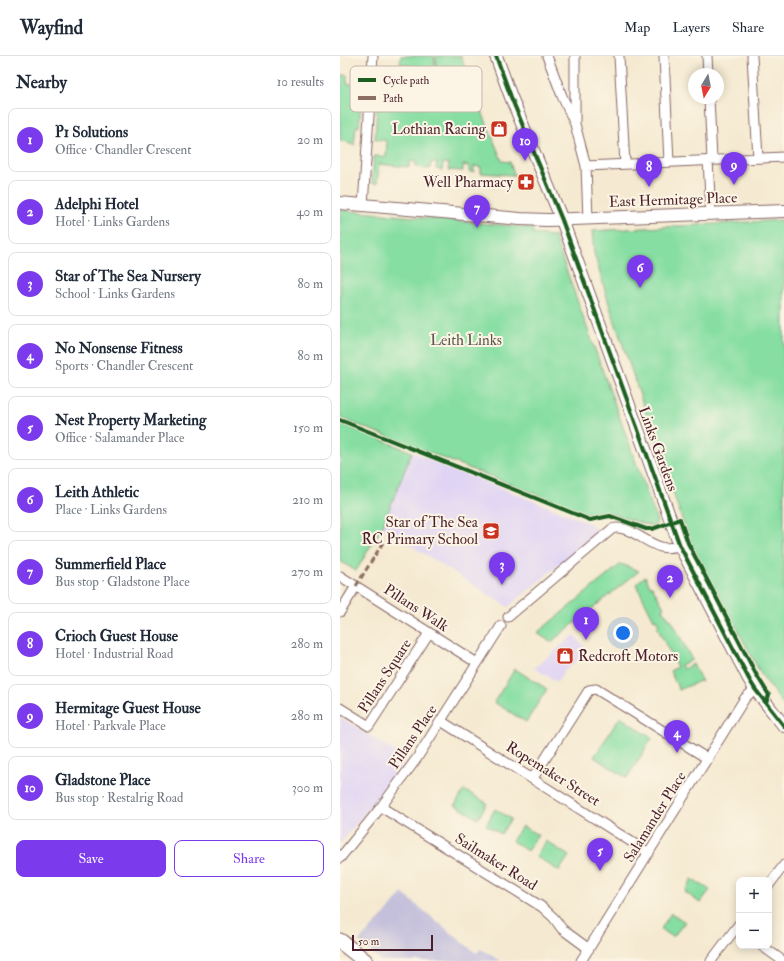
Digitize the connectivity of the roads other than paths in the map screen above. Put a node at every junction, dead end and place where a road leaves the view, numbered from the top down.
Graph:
1 (373, 56) edge
2 (496, 56) edge
3 (547, 56) edge
4 (575, 56) edge
5 (619, 56) edge
6 (664, 56) edge
7 (707, 56) edge
8 (752, 56) edge
9 (372, 66) edge
10 (708, 68) edge
11 (709, 104) edge
12 (369, 112) edge
13 (575, 124) junction
14 (784, 157) edge
15 (758, 158) junction
16 (710, 160) junction
17 (669, 162) junction
18 (625, 164) junction
19 (586, 166) junction
20 (340, 203) edge
21 (363, 205) junction
22 (784, 211) edge
23 (711, 214) junction
24 (588, 219) junction
25 (562, 220) junction
26 (680, 546) junction
27 (340, 576) edge
28 (356, 586) junction
29 (340, 612) edge
30 (508, 617) dead end
31 (501, 626) dead end
32 (429, 633) junction
33 (477, 664) junction
34 (752, 684) junction
35 (340, 708) edge
36 (441, 721) junction
37 (784, 726) edge
38 (708, 758) junction
39 (533, 778) junction
40 (381, 807) junction
41 (650, 853) junction
42 (340, 858) edge
43 (784, 866) edge
44 (772, 881) edge
45 (736, 930) edge
46 (340, 941) edge
47 (589, 949) junction
48 (766, 949) edge
49 (365, 961) edge
50 (581, 961) edge
51 (711, 961) edge
52 (783, 961) edge

1 - 9 street
2 - 25 street, Links Gardens
3 - 13 street
4 - 13 street
5 - 18 street
6 - 17 street
7 - 10 street
8 - 15 street
11 - 16 street
12 - 21 street
13 - 19 street
14 - 15 street
15 - 16 street
16 - 17 street
16 - 23 street
17 - 18 street
18 - 19 street
19 - 24 street
20 - 21 street, East Hermitage Place
21 - 25 street, East Hermitage Place
22 - 23 street, East Hermitage Place
23 - 24 street, East Hermitage Place
24 - 25 street, East Hermitage Place
25 - 26 street, Links Gardens
26 - 30 street
26 - 34 street, Links Gardens
27 - 28 street, Pillans Walk
28 - 29 street
28 - 32 street, Pillans Walk
31 - 33 street, Pillans Place
32 - 33 street, Pillans Walk
32 - 35 street, Pillans Square
33 - 36 street, Pillans Place
34 - 37 street, Links Gardens
34 - 38 street, Salamander Place
36 - 39 street, Ropemaker Street
36 - 40 street, Pillans Place
38 - 39 street
38 - 41 street, Salamander Place
39 - 41 street, Ropemaker Street
40 - 42 street, Pillans Place
40 - 47 street, Sailmaker Road
41 - 47 street, Salamander Place
43 - 44 street
45 - 51 street
46 - 49 main road
47 - 50 street, Salamander Place
48 - 52 street

